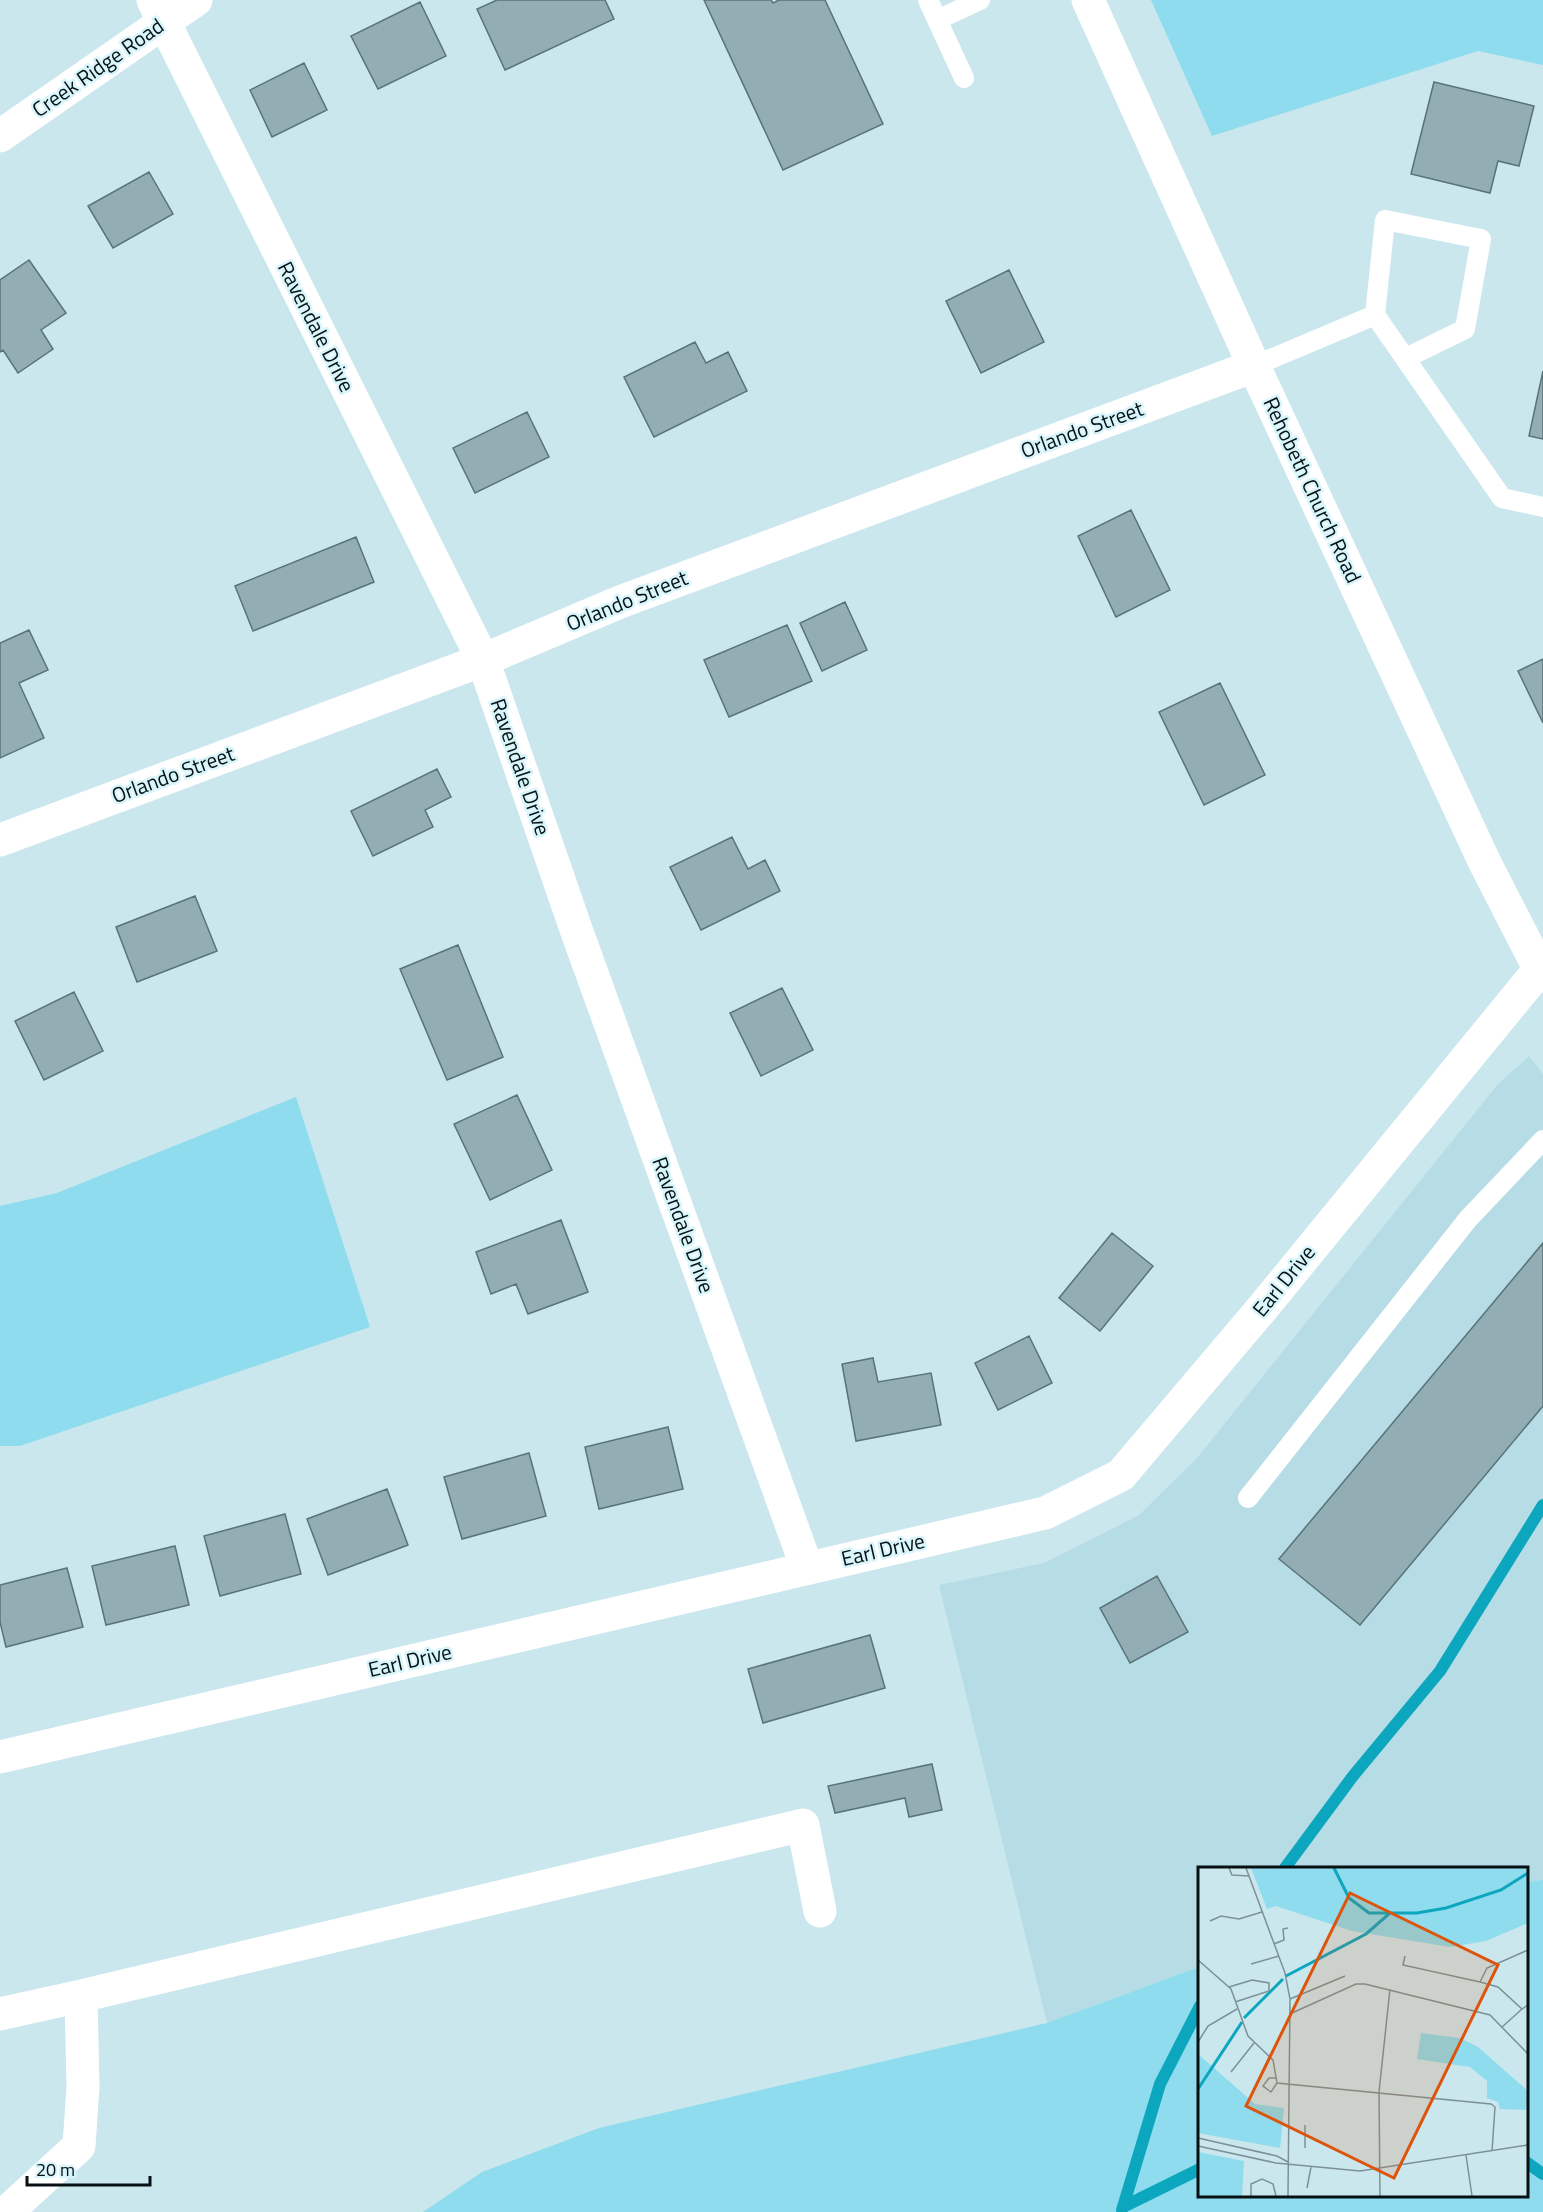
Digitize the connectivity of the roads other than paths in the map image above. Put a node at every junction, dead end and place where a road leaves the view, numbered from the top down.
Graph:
1 (196, 0) edge
2 (928, 0) edge
3 (980, 0) edge
4 (1088, 0) edge
5 (159, 11) edge
6 (937, 20) junction
7 (964, 78) dead end
8 (0, 136) edge
9 (1375, 315) junction
10 (1406, 358) junction
11 (1254, 366) junction
12 (1543, 507) edge
13 (483, 660) junction
14 (0, 840) edge
15 (1541, 973) edge
16 (1543, 1140) edge
17 (1248, 1498) dead end
18 (807, 1568) junction
19 (0, 1756) edge
20 (820, 1911) dead end
21 (81, 1996) junction
22 (0, 2014) edge
23 (7, 2212) edge

1 - 5 street, Creek Ridge Road
2 - 6 lane
3 - 6 lane
4 - 11 street, Rehobeth Church Road
5 - 8 street, Creek Ridge Road
5 - 13 street, Ravendale Drive
6 - 7 lane
9 - 10 lane
9 - 10 lane
9 - 11 lane
10 - 12 lane
11 - 13 street, Orlando Street
11 - 15 street, Rehobeth Church Road
13 - 14 street, Orlando Street
13 - 18 street, Ravendale Drive
15 - 18 street, Earl Drive
16 - 17 lane
18 - 19 street, Earl Drive
20 - 21 street
21 - 22 street
21 - 23 street

